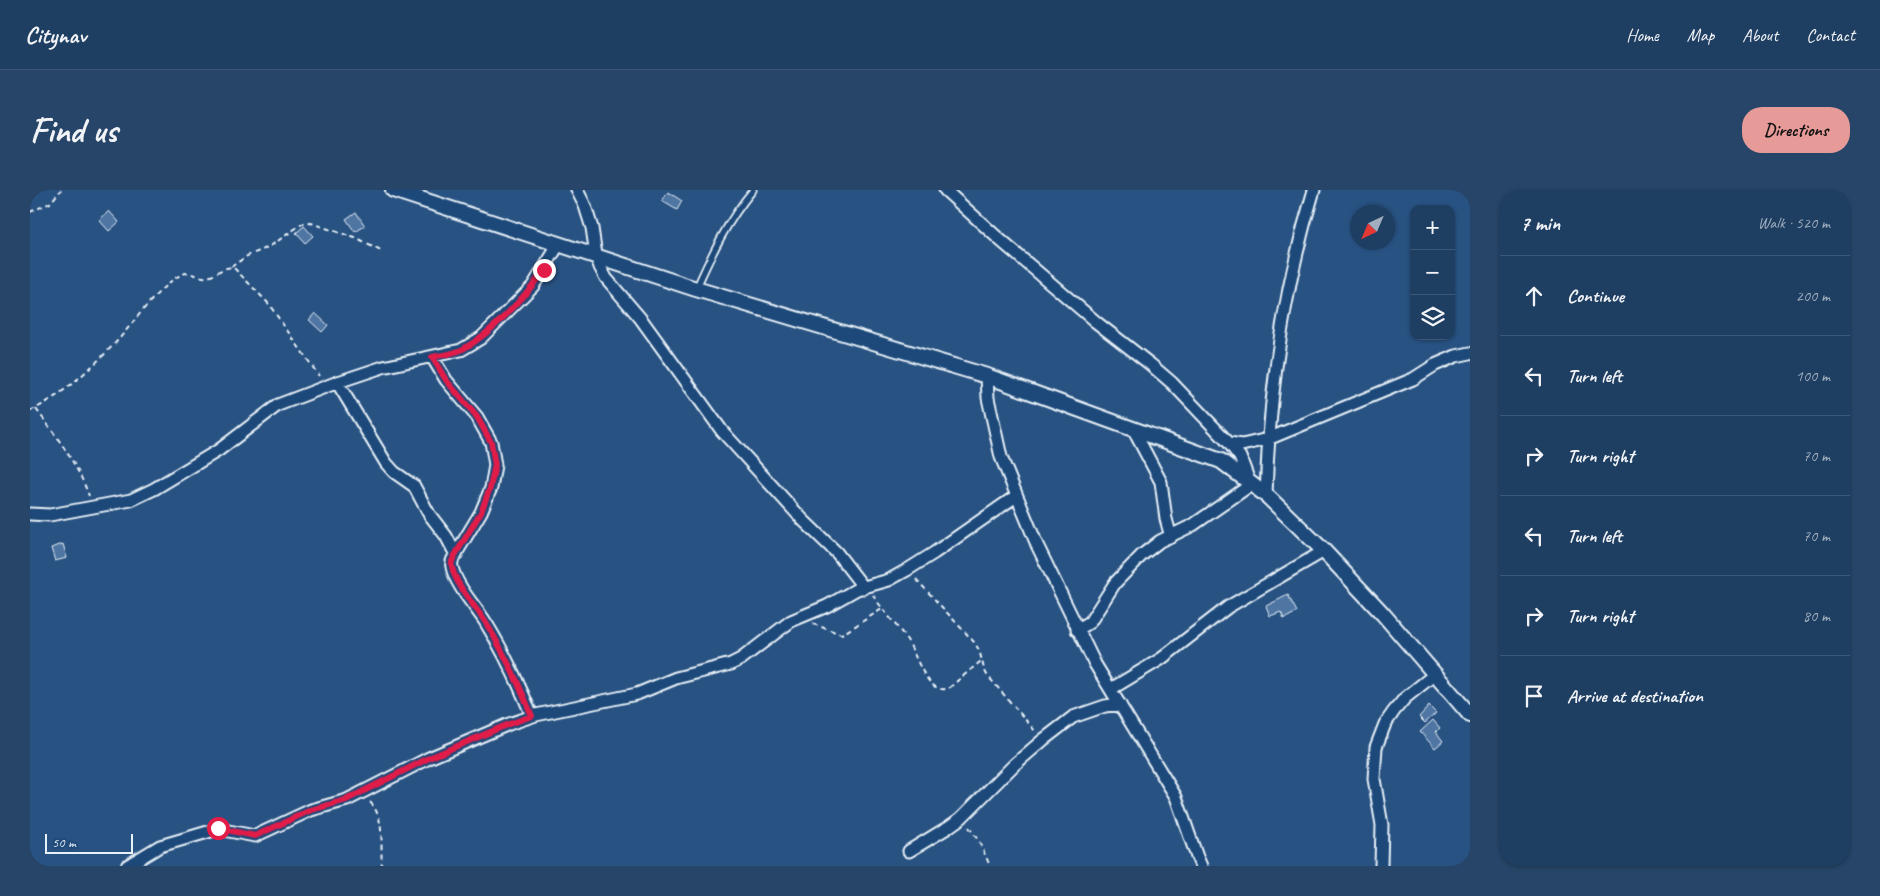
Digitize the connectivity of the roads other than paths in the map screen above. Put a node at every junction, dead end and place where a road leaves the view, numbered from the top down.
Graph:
1 (393, 190) edge
2 (577, 190) edge
3 (752, 190) edge
4 (945, 190) edge
5 (1314, 190) edge
6 (559, 244) junction
7 (596, 255) junction
8 (696, 289) junction
9 (1470, 353) edge
10 (432, 357) junction
11 (986, 376) junction
12 (331, 384) junction
13 (1133, 428) junction
14 (1268, 439) junction
15 (1229, 443) junction
16 (1250, 483) junction
17 (1266, 495) junction
18 (1016, 496) junction
19 (30, 514) edge
20 (1171, 537) junction
21 (1324, 551) junction
22 (456, 555) junction
23 (866, 587) junction
24 (1077, 630) junction
25 (1435, 674) junction
26 (1111, 689) junction
27 (1120, 704) junction
28 (1470, 715) edge
29 (532, 716) junction
30 (909, 851) dead end
31 (127, 866) edge
32 (1202, 866) edge
33 (1382, 866) edge

1 - 6 street
2 - 7 street
3 - 8 lane
4 - 15 street
5 - 14 street
6 - 7 street
6 - 10 street
7 - 8 street
7 - 23 street
8 - 11 street
9 - 14 street
10 - 12 street
10 - 22 street
11 - 13 street
11 - 18 street
12 - 19 street
12 - 22 street
13 - 16 street
13 - 20 street
14 - 15 street
14 - 17 street
15 - 16 street
16 - 17 street
16 - 20 street
17 - 21 street
18 - 23 street
18 - 24 street
20 - 24 street
21 - 25 street
21 - 26 street
22 - 29 street
23 - 29 street
24 - 26 street
25 - 28 street
25 - 33 street
26 - 27 street
27 - 30 street
27 - 32 street
29 - 31 street

